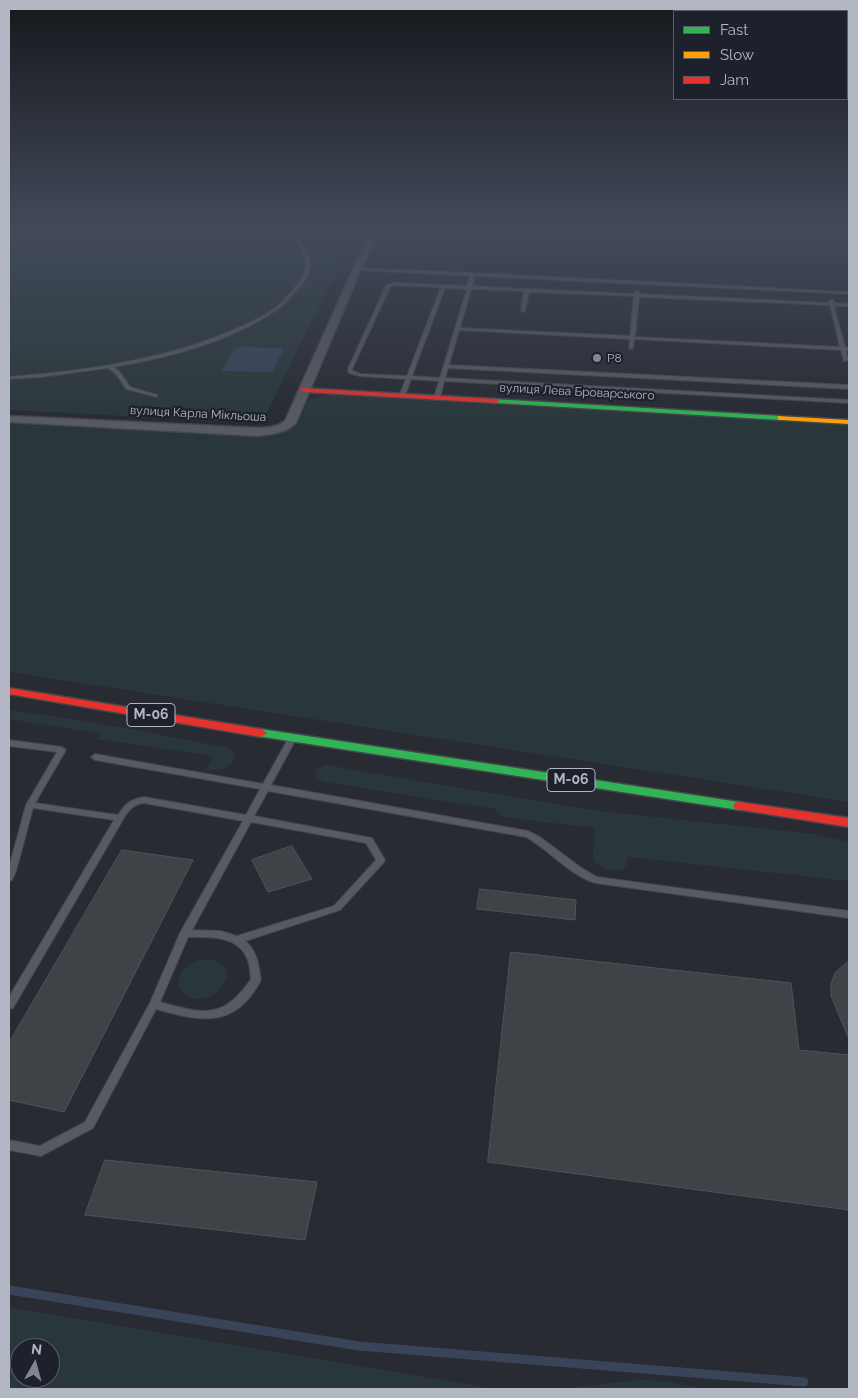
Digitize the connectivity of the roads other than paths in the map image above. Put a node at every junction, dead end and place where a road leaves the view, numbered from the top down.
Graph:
1 (294, 293) edge
2 (346, 293) edge
3 (385, 293) edge
4 (441, 293) edge
5 (467, 293) edge
6 (526, 293) edge
7 (598, 293) edge
8 (828, 293) edge
9 (637, 295) junction
10 (832, 304) junction
11 (849, 305) edge
12 (523, 311) dead end
13 (457, 329) junction
14 (632, 338) junction
15 (631, 348) dead end
16 (846, 349) edge
17 (846, 360) dead end
18 (446, 366) junction
19 (110, 367) junction
20 (9, 378) edge
21 (409, 378) junction
22 (442, 379) junction
23 (849, 388) edge
24 (304, 390) junction
25 (155, 396) dead end
26 (402, 396) junction
27 (437, 398) junction
28 (849, 402) edge
29 (9, 419) edge
30 (849, 422) edge
31 (9, 691) edge
32 (293, 737) junction
33 (9, 742) edge
34 (96, 757) dead end
35 (266, 787) junction
36 (30, 805) junction
37 (249, 817) junction
38 (120, 818) junction
39 (849, 823) edge
40 (9, 878) edge
41 (849, 915) edge
42 (184, 932) junction
43 (239, 939) junction
44 (154, 1004) junction
45 (9, 1005) edge
46 (9, 1145) edge

1 - 19 lane
2 - 24 street, вулиця Карла Мікльоша
3 - 21 lane
4 - 21 lane
5 - 13 lane
6 - 12 lane
7 - 9 lane
8 - 10 lane
9 - 10 lane
9 - 14 lane
10 - 11 lane
10 - 16 lane
13 - 14 lane
13 - 18 lane
14 - 15 lane
14 - 16 lane
16 - 17 lane
18 - 22 lane
18 - 23 lane
19 - 20 lane
19 - 25 lane
21 - 22 lane
21 - 26 lane
22 - 27 lane
22 - 28 lane
24 - 26 main road, вулиця Лева Броварського
24 - 29 street, вулиця Карла Мікльоша
26 - 27 main road, вулиця Лева Броварського
27 - 30 main road, вулиця Лева Броварського
31 - 32 main road, М-06
32 - 35 lane
32 - 39 main road, М-06
33 - 36 lane
34 - 35 lane
35 - 37 lane
35 - 41 lane
36 - 38 lane
36 - 40 lane
37 - 38 lane
37 - 42 lane
37 - 43 lane
38 - 45 lane
42 - 43 lane
42 - 44 lane
43 - 44 lane
44 - 46 lane

